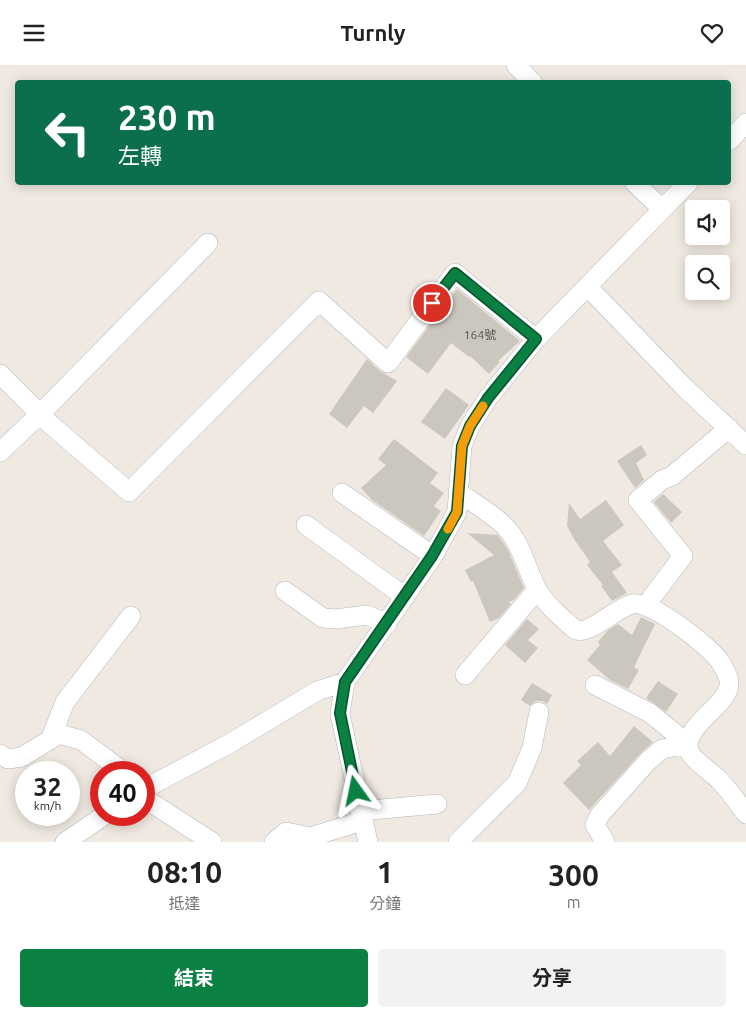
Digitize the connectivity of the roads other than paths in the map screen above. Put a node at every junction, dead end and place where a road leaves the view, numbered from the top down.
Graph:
1 (516, 65) edge
2 (531, 80) edge
3 (746, 123) edge
4 (731, 139) edge
5 (637, 185) edge
6 (686, 185) edge
7 (662, 209) junction
8 (208, 243) dead end
9 (587, 286) junction
10 (536, 339) junction
11 (0, 374) edge
12 (40, 414) junction
13 (729, 428) junction
14 (746, 445) edge
15 (0, 452) edge
16 (458, 492) junction
17 (342, 493) dead end
18 (306, 525) dead end
19 (432, 556) junction
20 (537, 590) junction
21 (285, 591) dead end
22 (405, 597) junction
23 (646, 605) junction
24 (131, 616) dead end
25 (387, 624) junction
26 (465, 675) dead end
27 (345, 682) junction
28 (595, 685) dead end
29 (539, 712) dead end
30 (50, 739) junction
31 (688, 743) junction
32 (0, 754) edge
33 (109, 761) edge
34 (155, 785) edge
35 (155, 799) edge
36 (437, 805) dead end
37 (746, 814) edge
38 (361, 816) junction
39 (90, 825) edge
40 (65, 842) edge
41 (212, 842) edge
42 (274, 842) edge
43 (368, 842) edge
44 (458, 842) edge
45 (605, 842) edge

1 - 2 street
3 - 4 street
5 - 7 street
6 - 7 street
7 - 9 street
8 - 12 street
9 - 10 street
9 - 13 street
10 - 12 street
10 - 16 street
11 - 12 street
12 - 15 street
13 - 14 street
13 - 23 street
16 - 19 street
16 - 20 street
17 - 19 street
18 - 22 street
19 - 22 street
20 - 23 street
20 - 26 street
21 - 25 street
22 - 25 street
23 - 31 street
24 - 30 street
25 - 27 street
27 - 34 street
27 - 38 street
28 - 31 street
29 - 44 street
30 - 32 street
30 - 33 street
31 - 37 street
31 - 45 street
35 - 41 street
36 - 38 street
38 - 42 street
38 - 43 street
39 - 40 street

